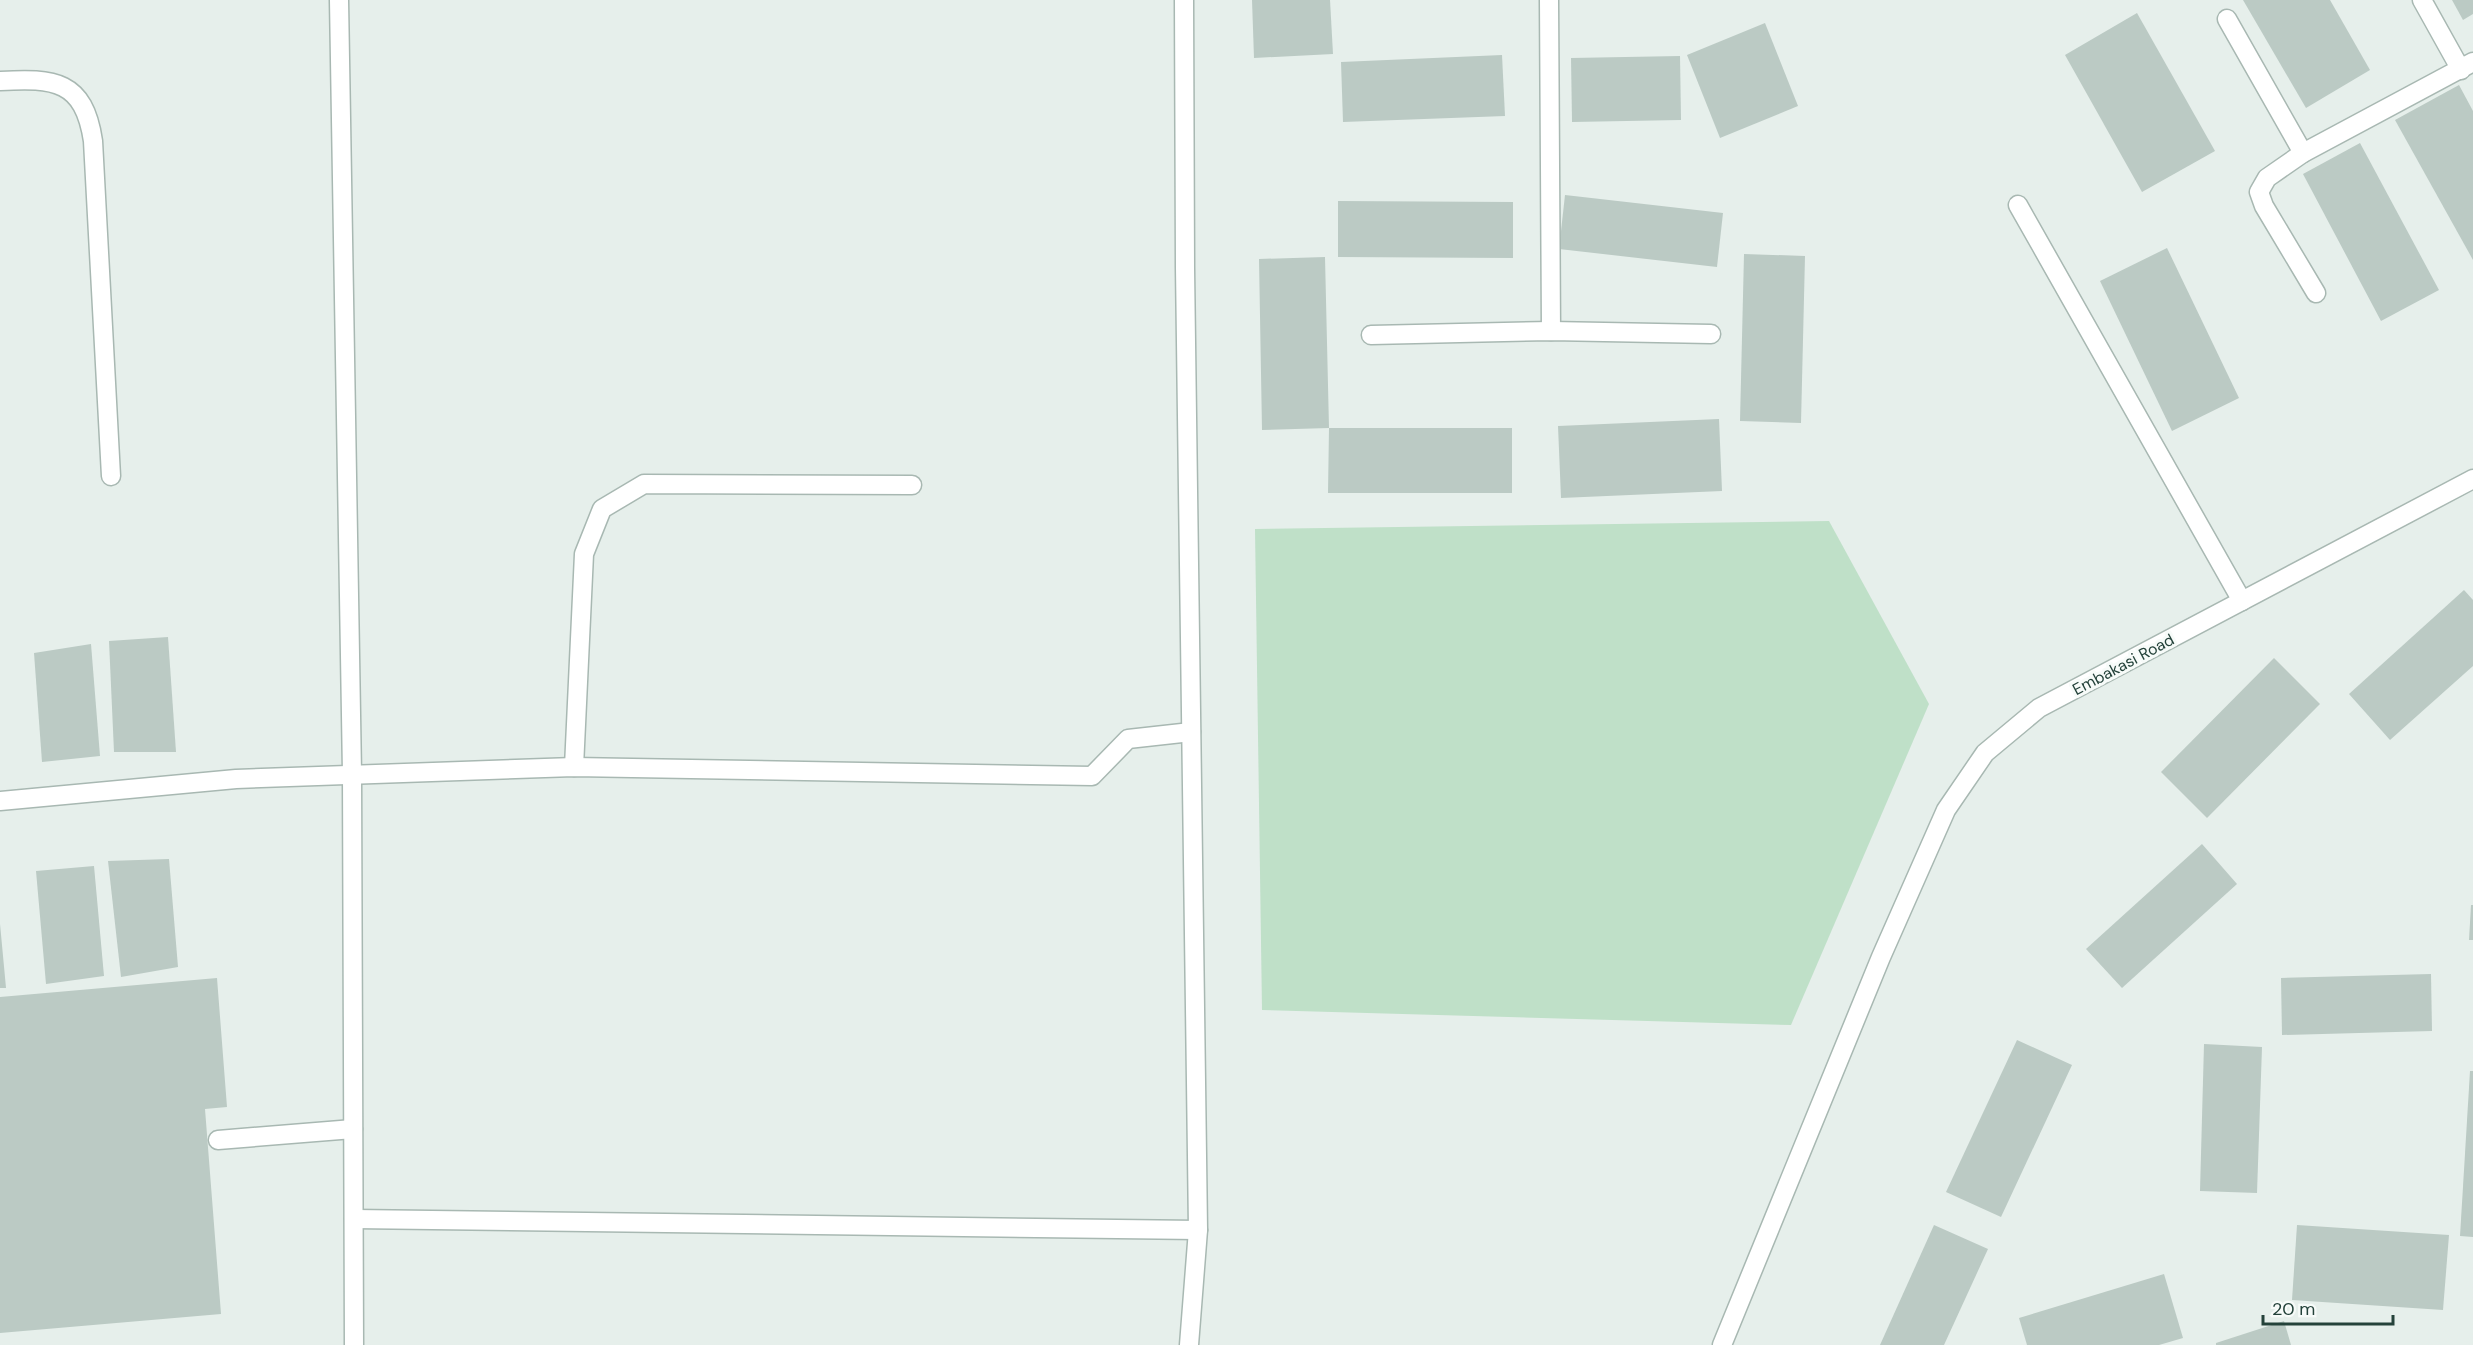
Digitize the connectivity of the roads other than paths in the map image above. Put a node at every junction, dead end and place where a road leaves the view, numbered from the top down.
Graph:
1 (339, 0) edge
2 (1184, 0) edge
3 (1550, 0) edge
4 (2422, 0) edge
5 (2227, 19) dead end
6 (2467, 66) edge
7 (0, 81) edge
8 (2303, 153) junction
9 (2018, 205) dead end
10 (2316, 293) dead end
11 (1551, 331) junction
12 (1710, 334) dead end
13 (1371, 335) dead end
14 (111, 476) dead end
15 (2473, 479) edge
16 (912, 485) dead end
17 (2242, 601) junction
18 (1191, 732) junction
19 (574, 767) junction
20 (352, 774) junction
21 (0, 801) edge
22 (353, 1129) junction
23 (218, 1140) dead end
24 (354, 1219) junction
25 (1198, 1230) junction
26 (354, 1345) edge
27 (1189, 1345) edge
28 (1722, 1345) edge

1 - 20 street
2 - 18 street
3 - 11 street
4 - 6 street
5 - 8 street
6 - 8 street
7 - 14 street
8 - 10 street
9 - 17 street
11 - 12 street
11 - 13 street
15 - 17 street, Embakasi Road
16 - 19 street
17 - 28 street, Embakasi Road
18 - 19 street
18 - 25 street
19 - 20 street
20 - 21 street
20 - 22 street
22 - 23 street
22 - 24 street
24 - 25 street
24 - 26 street
25 - 27 street

